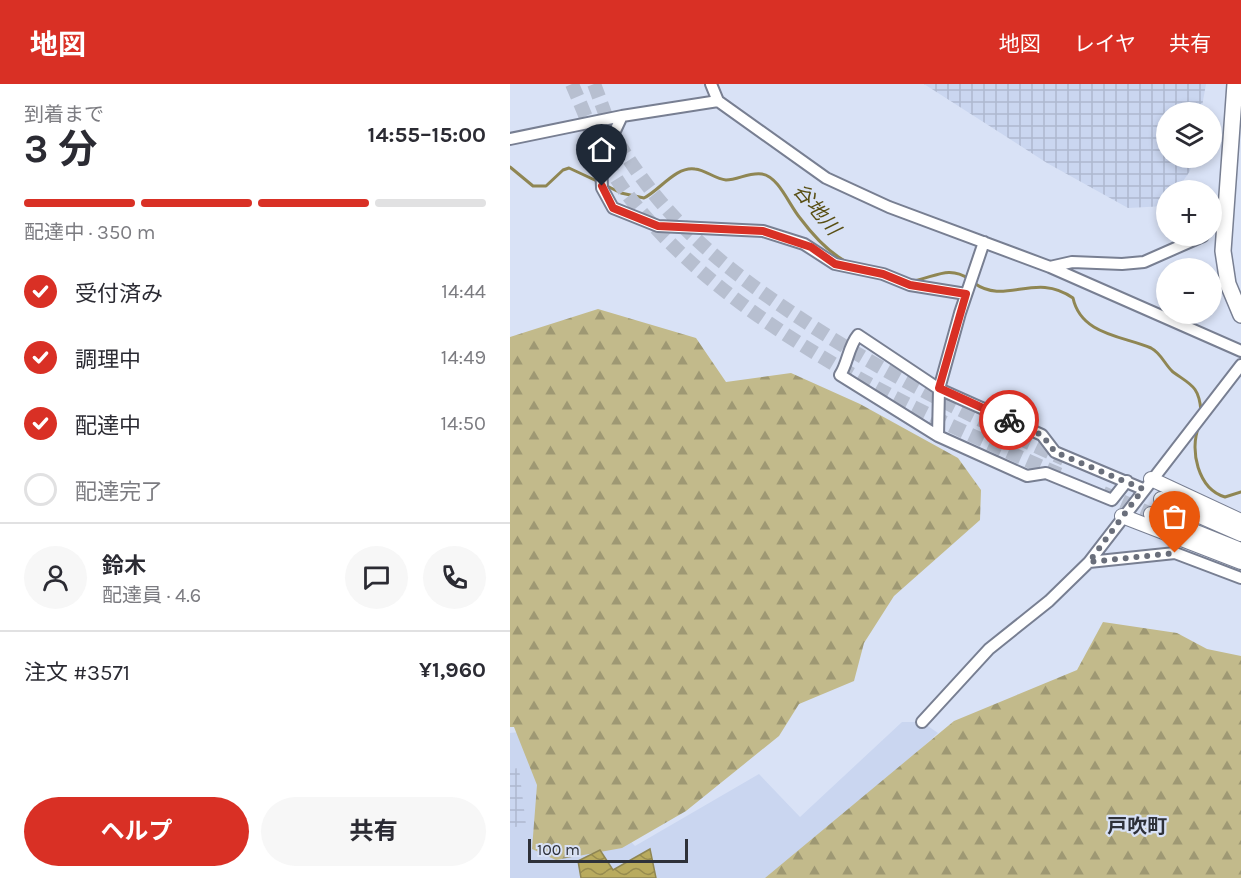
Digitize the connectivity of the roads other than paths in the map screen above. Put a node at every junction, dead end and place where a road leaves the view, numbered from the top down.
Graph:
1 (1235, 84) edge
2 (709, 86) edge
3 (718, 101) junction
4 (622, 116) junction
5 (510, 139) edge
6 (1222, 194) edge
7 (984, 242) junction
8 (1180, 246) edge
9 (1221, 246) edge
10 (1050, 267) junction
11 (966, 294) junction
12 (1241, 315) edge
13 (1241, 351) edge
14 (1241, 364) edge
15 (939, 388) junction
16 (938, 436) junction
17 (1127, 481) junction
18 (1147, 484) junction
19 (1161, 499) dead end
20 (1151, 514) tunnel mouth
21 (1122, 516) junction
22 (1241, 521) edge
23 (1241, 534) edge
24 (1241, 550) edge
25 (1089, 562) junction
26 (1241, 562) edge
27 (1241, 578) edge
28 (922, 722) dead end

1 - 6 highway
2 - 3 street
3 - 4 street
3 - 7 street
4 - 5 street
4 - 11 street
7 - 10 street
7 - 11 street
8 - 10 street
9 - 12 highway
10 - 13 street
11 - 15 street
14 - 18 street
15 - 16 street
15 - 16 street
15 - 17 street
16 - 17 street
17 - 18 street
18 - 21 street
18 - 22 main road
19 - 23 main road
20 - 24 main road
21 - 25 street
21 - 26 main road
25 - 27 street
25 - 28 street

